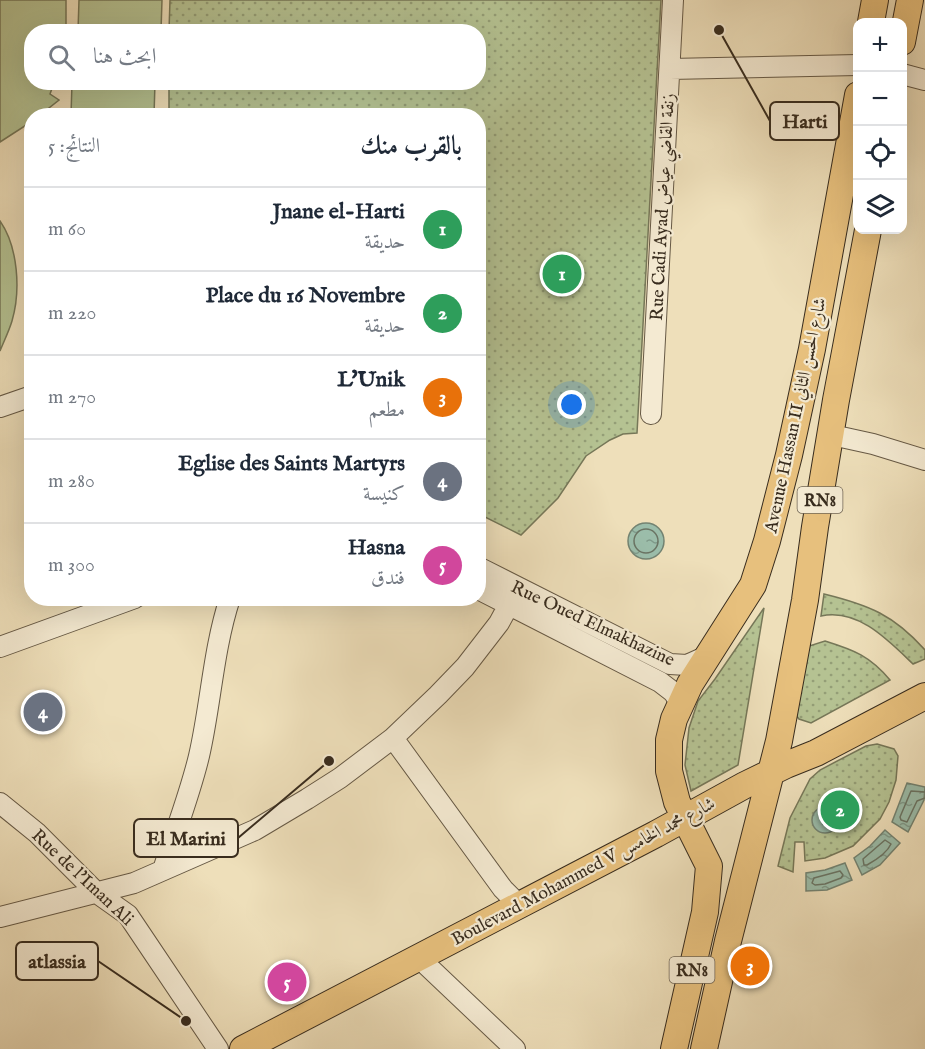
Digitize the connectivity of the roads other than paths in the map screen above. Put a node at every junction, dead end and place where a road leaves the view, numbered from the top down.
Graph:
1 (673, 0) edge
2 (875, 0) edge
3 (910, 0) edge
4 (872, 18) edge
5 (907, 18) edge
6 (853, 65) edge
7 (670, 69) junction
8 (907, 75) edge
9 (925, 80) edge
10 (853, 123) edge
11 (867, 234) edge
12 (24, 399) edge
13 (0, 407) edge
14 (651, 414) dead end
15 (832, 435) junction
16 (925, 460) edge
17 (486, 573) edge
18 (486, 591) edge
19 (514, 596) junction
20 (113, 606) edge
21 (227, 606) edge
22 (0, 647) edge
23 (709, 655) junction
24 (925, 696) edge
25 (681, 703) junction
26 (393, 738) junction
27 (772, 771) junction
28 (0, 803) edge
29 (684, 818) junction
30 (163, 870) junction
31 (97, 893) junction
32 (518, 904) junction
33 (0, 917) edge
34 (418, 957) junction
35 (218, 1049) edge
36 (243, 1049) edge
37 (515, 1049) edge
38 (674, 1049) edge
39 (704, 1049) edge

1 - 7 street, Rue Cadi Ayad زنقة القاضي عياض
2 - 4 main road
3 - 5 main road
6 - 7 street
7 - 14 street, Rue Cadi Ayad زنقة القاضي عياض
8 - 9 street
10 - 23 main road, Avenue Hassan II شارع الحسن الثاني / RN8
11 - 15 main road, Avenue Hassan II شارع الحسن الثاني / RN8
12 - 13 street
15 - 16 street
15 - 27 main road, Avenue Hassan II شارع الحسن الثاني / RN8
17 - 19 street, Rue Oued Elmakhazine
18 - 19 street, Rue Oued Elmakhazine
19 - 23 street, Rue Oued Elmakhazine
19 - 25 street, Rue Oued Elmakhazine
19 - 26 street
20 - 22 street
21 - 30 street
23 - 25 main road, Avenue Hassan II شارع الحسن الثاني / RN8
24 - 27 main road, Boulevard Mohammed V شارع محمد الخامس
25 - 29 main road, Avenue Hassan II شارع الحسن الثاني / RN8
26 - 30 street
26 - 32 street
27 - 29 main road, Boulevard Mohammed V شارع محمد الخامس
27 - 39 main road, RN8
28 - 31 street, Rue de l'Iman Ali
29 - 32 main road, Boulevard Mohammed V شارع محمد الخامس
29 - 38 main road, RN8
30 - 31 street
31 - 33 street
31 - 35 street, Rue de l'Iman Ali
32 - 34 main road, Boulevard Mohammed V شارع محمد الخامس
34 - 36 main road, Boulevard Mohammed V شارع محمد الخامس
34 - 37 street

